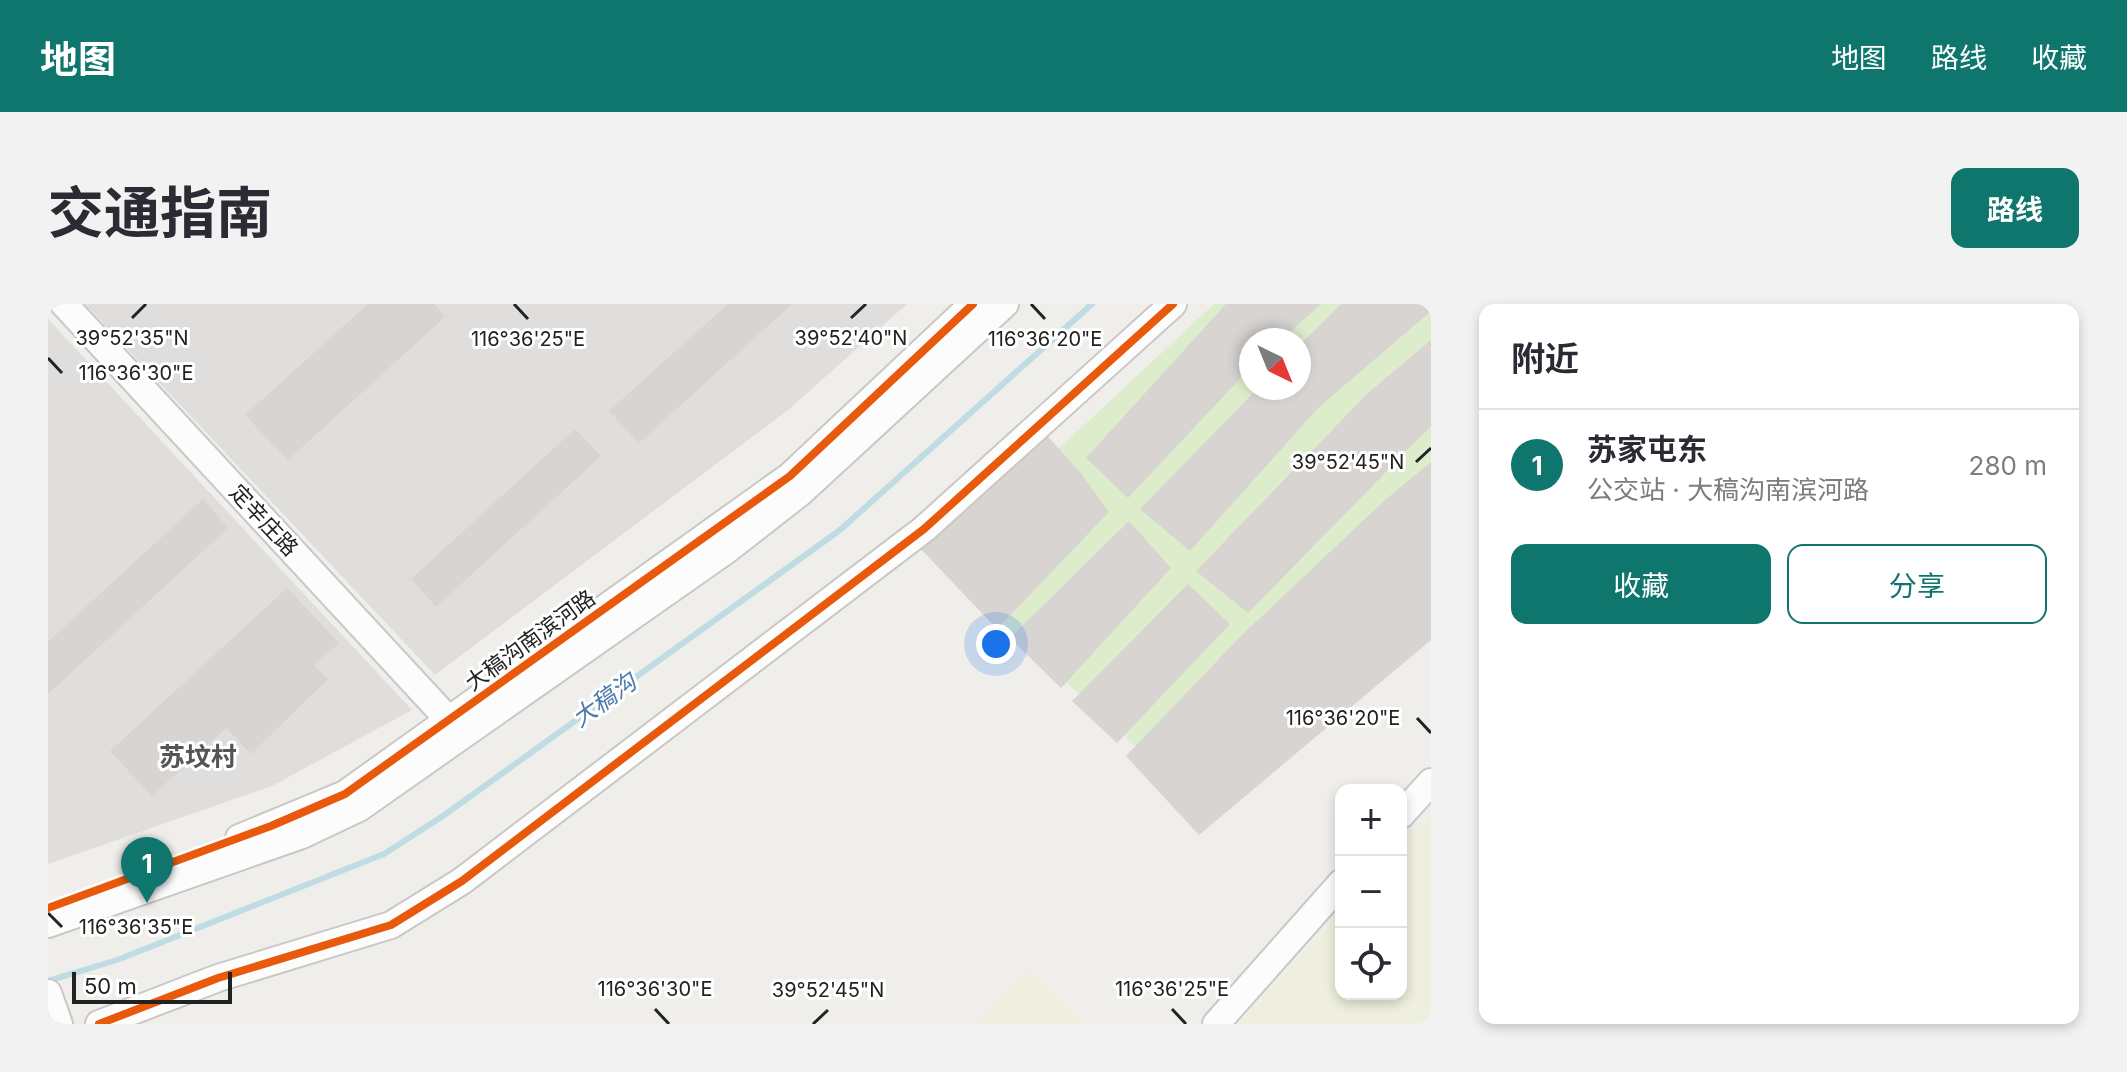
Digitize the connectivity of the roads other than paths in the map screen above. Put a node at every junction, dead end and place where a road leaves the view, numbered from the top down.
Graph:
1 (64, 304) edge
2 (973, 304) edge
3 (1005, 304) edge
4 (1173, 304) edge
5 (457, 728) junction
6 (1431, 782) edge
7 (1407, 808) edge
8 (1335, 890) edge
9 (48, 908) edge
10 (48, 924) edge
11 (99, 1024) edge
12 (1216, 1024) edge

1 - 5 street, 定辛庄路
2 - 5 street, 大稿沟南滨河路
3 - 5 street, 大稿沟南滨河路
4 - 11 street
5 - 9 street, 大稿沟南滨河路
5 - 10 street, 大稿沟南滨河路
6 - 7 street
8 - 12 street

